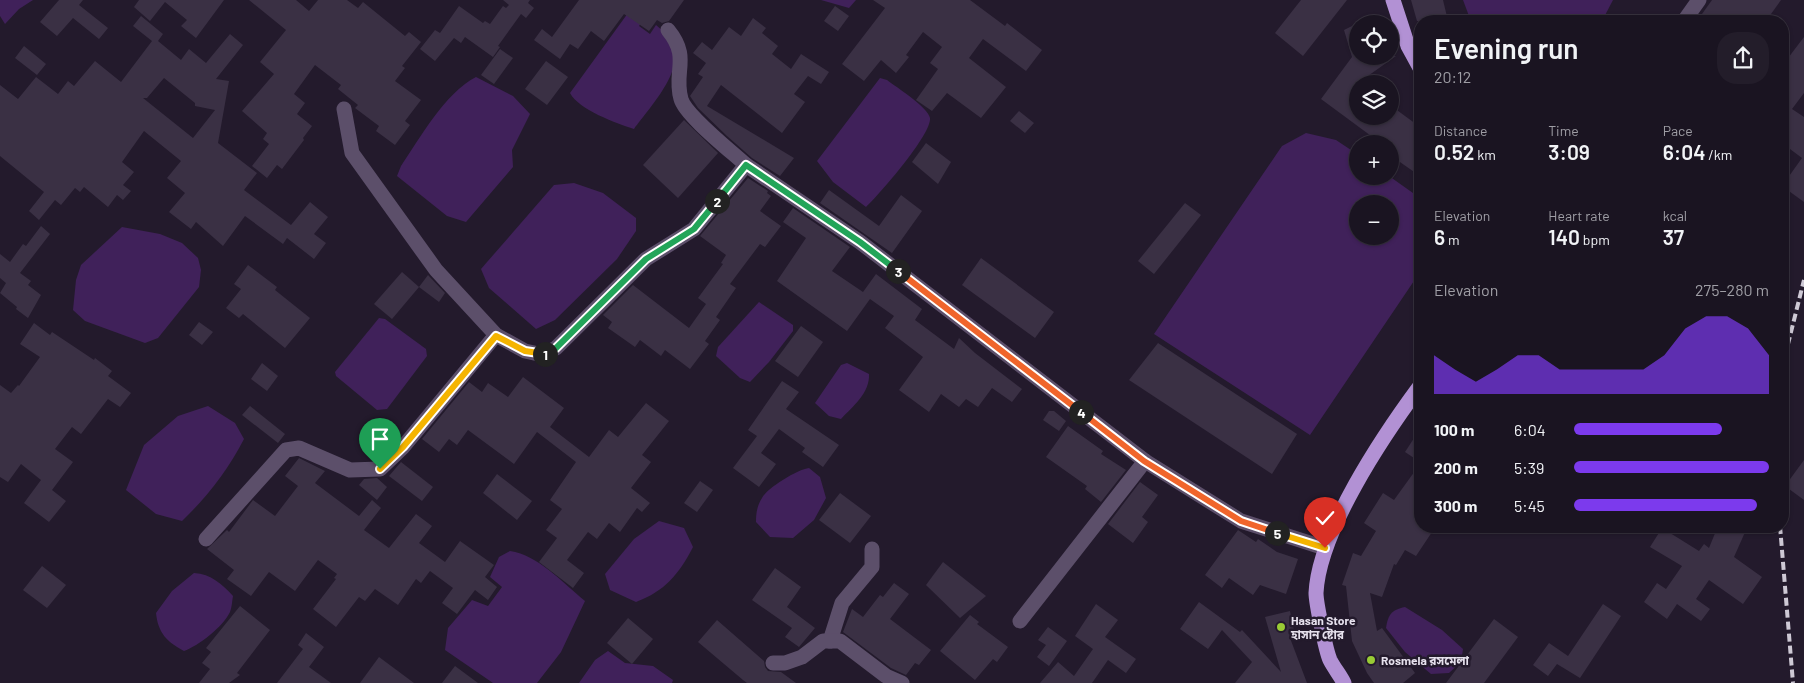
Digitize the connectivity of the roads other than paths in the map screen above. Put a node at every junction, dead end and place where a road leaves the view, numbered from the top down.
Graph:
1 (1393, 0) edge
2 (1699, 0) edge
3 (1688, 15) edge
4 (668, 30) dead end
5 (1414, 57) edge
6 (344, 109) dead end
7 (746, 165) junction
8 (496, 336) junction
9 (1414, 394) edge
10 (1144, 461) junction
11 (206, 539) dead end
12 (1325, 548) junction
13 (872, 549) dead end
14 (1020, 620) dead end
15 (830, 641) junction
16 (773, 663) dead end
17 (902, 683) edge
18 (1344, 683) edge

1 - 5 highway
2 - 3 street
4 - 7 street
6 - 8 street
7 - 8 street
7 - 10 street
8 - 11 street
9 - 12 highway
10 - 12 street
10 - 14 street
12 - 18 highway
13 - 15 street
15 - 16 street
15 - 17 street

